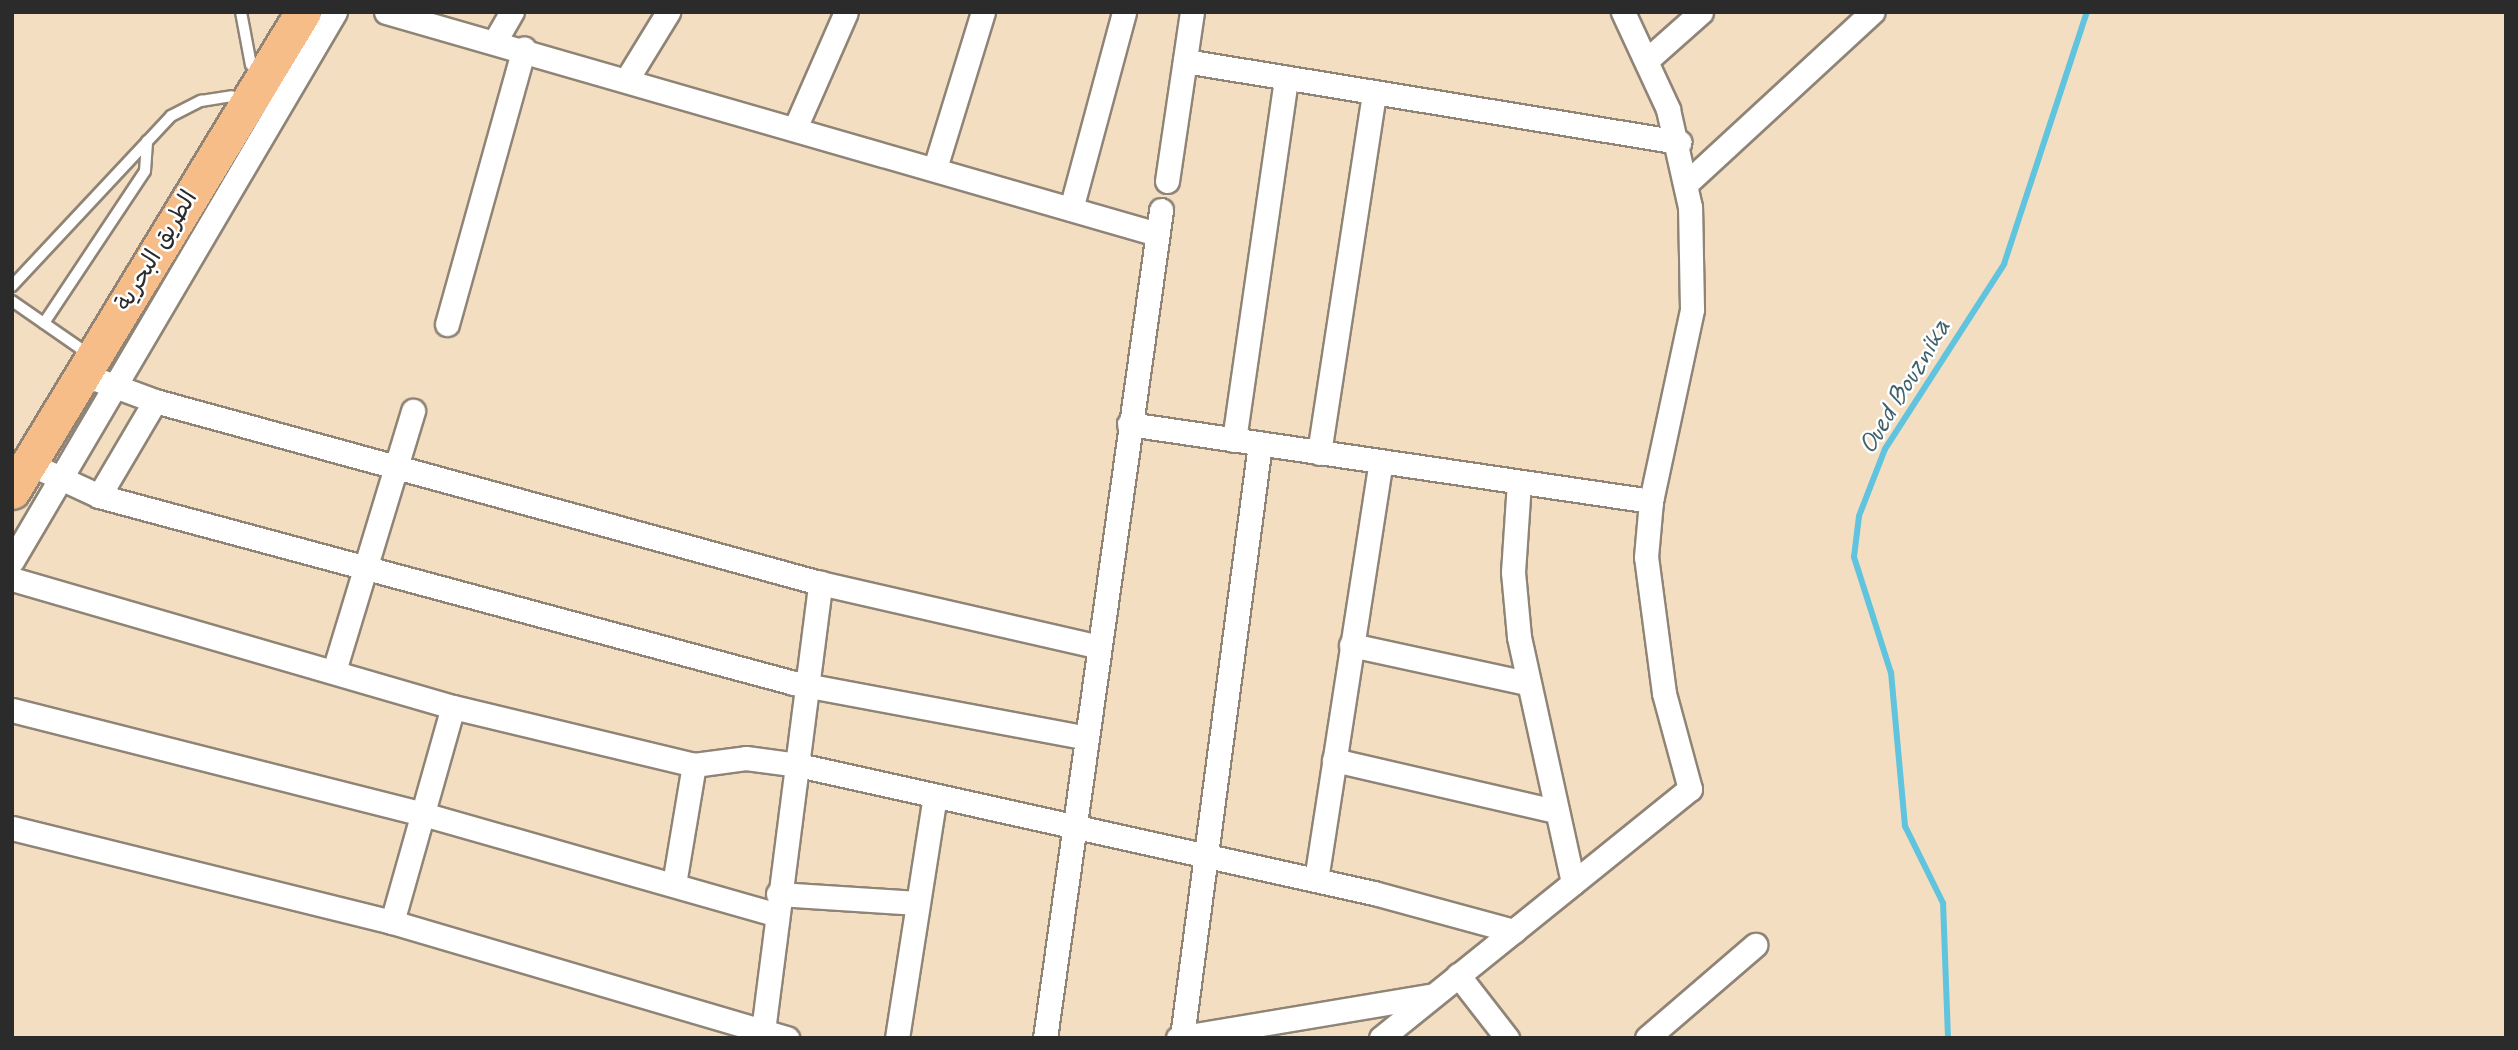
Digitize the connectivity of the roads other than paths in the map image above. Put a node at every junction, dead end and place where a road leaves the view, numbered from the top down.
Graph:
1 (241, 12) edge
2 (281, 12) edge
3 (303, 12) edge
4 (335, 12) edge
5 (386, 12) edge
6 (512, 12) edge
7 (668, 12) edge
8 (846, 12) edge
9 (983, 12) edge
10 (1124, 12) edge
11 (1192, 12) edge
12 (1623, 12) edge
13 (1701, 12) edge
14 (1872, 12) edge
15 (495, 41) junction
16 (524, 50) junction
17 (1647, 60) junction
18 (1185, 61) junction
19 (251, 65) junction
20 (1286, 78) junction
21 (627, 79) junction
22 (1374, 92) junction
23 (232, 96) junction
24 (796, 126) junction
25 (147, 141) junction
26 (1679, 142) junction
27 (935, 168) junction
28 (1167, 181) dead end
29 (1688, 182) junction
30 (1071, 209) junction
31 (1161, 210) dead end
32 (1157, 234) junction
33 (12, 286) edge
34 (12, 300) edge
35 (44, 323) junction
36 (447, 324) dead end
37 (91, 366) junction
38 (155, 401) junction
39 (414, 411) dead end
40 (1129, 424) junction
41 (1234, 440) junction
42 (1260, 444) junction
43 (1319, 453) junction
44 (1381, 462) junction
45 (396, 469) junction
46 (17, 470) edge
47 (60, 477) junction
48 (1519, 482) junction
49 (99, 496) junction
50 (1651, 501) junction
51 (12, 561) edge
52 (366, 566) junction
53 (12, 579) edge
54 (820, 583) junction
55 (1351, 645) junction
56 (1096, 646) junction
57 (334, 671) junction
58 (1527, 683) junction
59 (807, 686) junction
60 (453, 707) junction
61 (12, 710) edge
62 (1082, 737) junction
63 (1334, 760) junction
64 (694, 765) junction
65 (798, 765) junction
66 (934, 796) junction
67 (1555, 811) junction
68 (423, 814) junction
69 (1071, 824) junction
70 (12, 828) edge
71 (1203, 855) junction
72 (1316, 880) junction
73 (1573, 883) junction
74 (674, 884) junction
75 (776, 904) junction
76 (918, 904) junction
77 (392, 922) junction
78 (1514, 930) junction
79 (1755, 945) dead end
80 (1458, 975) junction
81 (1432, 996) junction
82 (763, 1031) junction
83 (1180, 1037) edge
84 (787, 1038) edge
85 (897, 1038) edge
86 (1045, 1038) edge
87 (1381, 1038) edge
88 (1507, 1038) edge
89 (1647, 1038) edge

1 - 19 lane
2 - 19 main road, الطريق البحرية
3 - 37 main road, الطريق البحرية
4 - 37 street
5 - 15 street
6 - 15 street
7 - 21 street
8 - 24 street
9 - 27 street
10 - 30 street
11 - 18 street
12 - 17 street
13 - 17 street
14 - 29 street
15 - 16 street
16 - 21 street
16 - 36 street
17 - 26 street
18 - 20 street
18 - 28 street
19 - 23 main road, الطريق البحرية
20 - 22 street
20 - 41 street
21 - 24 street
22 - 26 street
22 - 43 street
23 - 25 lane
23 - 37 main road, الطريق البحرية
24 - 27 street
25 - 33 lane
25 - 35 lane
26 - 29 street
27 - 30 street
29 - 50 street
30 - 32 street
31 - 32 street
32 - 40 street
34 - 35 lane
35 - 37 lane
37 - 38 street
37 - 46 main road, الطريق البحرية
37 - 47 street
38 - 45 street
38 - 49 street
39 - 45 street
40 - 41 street
40 - 56 street
41 - 42 street
42 - 43 street
42 - 71 street
43 - 44 street
44 - 48 street
44 - 55 street
45 - 52 street
45 - 54 street
46 - 47 street
47 - 49 street
47 - 51 street
48 - 50 street
48 - 58 street
49 - 52 street
50 - 73 street
52 - 57 street
52 - 59 street
53 - 57 street
54 - 56 street
54 - 59 street
55 - 58 street
55 - 63 street
56 - 62 street
57 - 60 street
58 - 67 street
59 - 62 street
59 - 65 street
60 - 64 street
60 - 68 street
61 - 68 street
62 - 69 street
63 - 67 street
63 - 72 street
64 - 65 street
64 - 74 street
65 - 66 street
65 - 75 street
66 - 69 street
66 - 76 street
67 - 73 street
68 - 74 street
68 - 77 street
69 - 71 street
69 - 86 street
70 - 77 street
71 - 72 street
71 - 83 street
72 - 78 street
73 - 78 street
74 - 75 street
75 - 76 street
75 - 82 street
76 - 85 street
77 - 82 street
78 - 80 street
79 - 89 street
80 - 81 street
80 - 88 street
81 - 83 street
81 - 87 street
82 - 84 street

